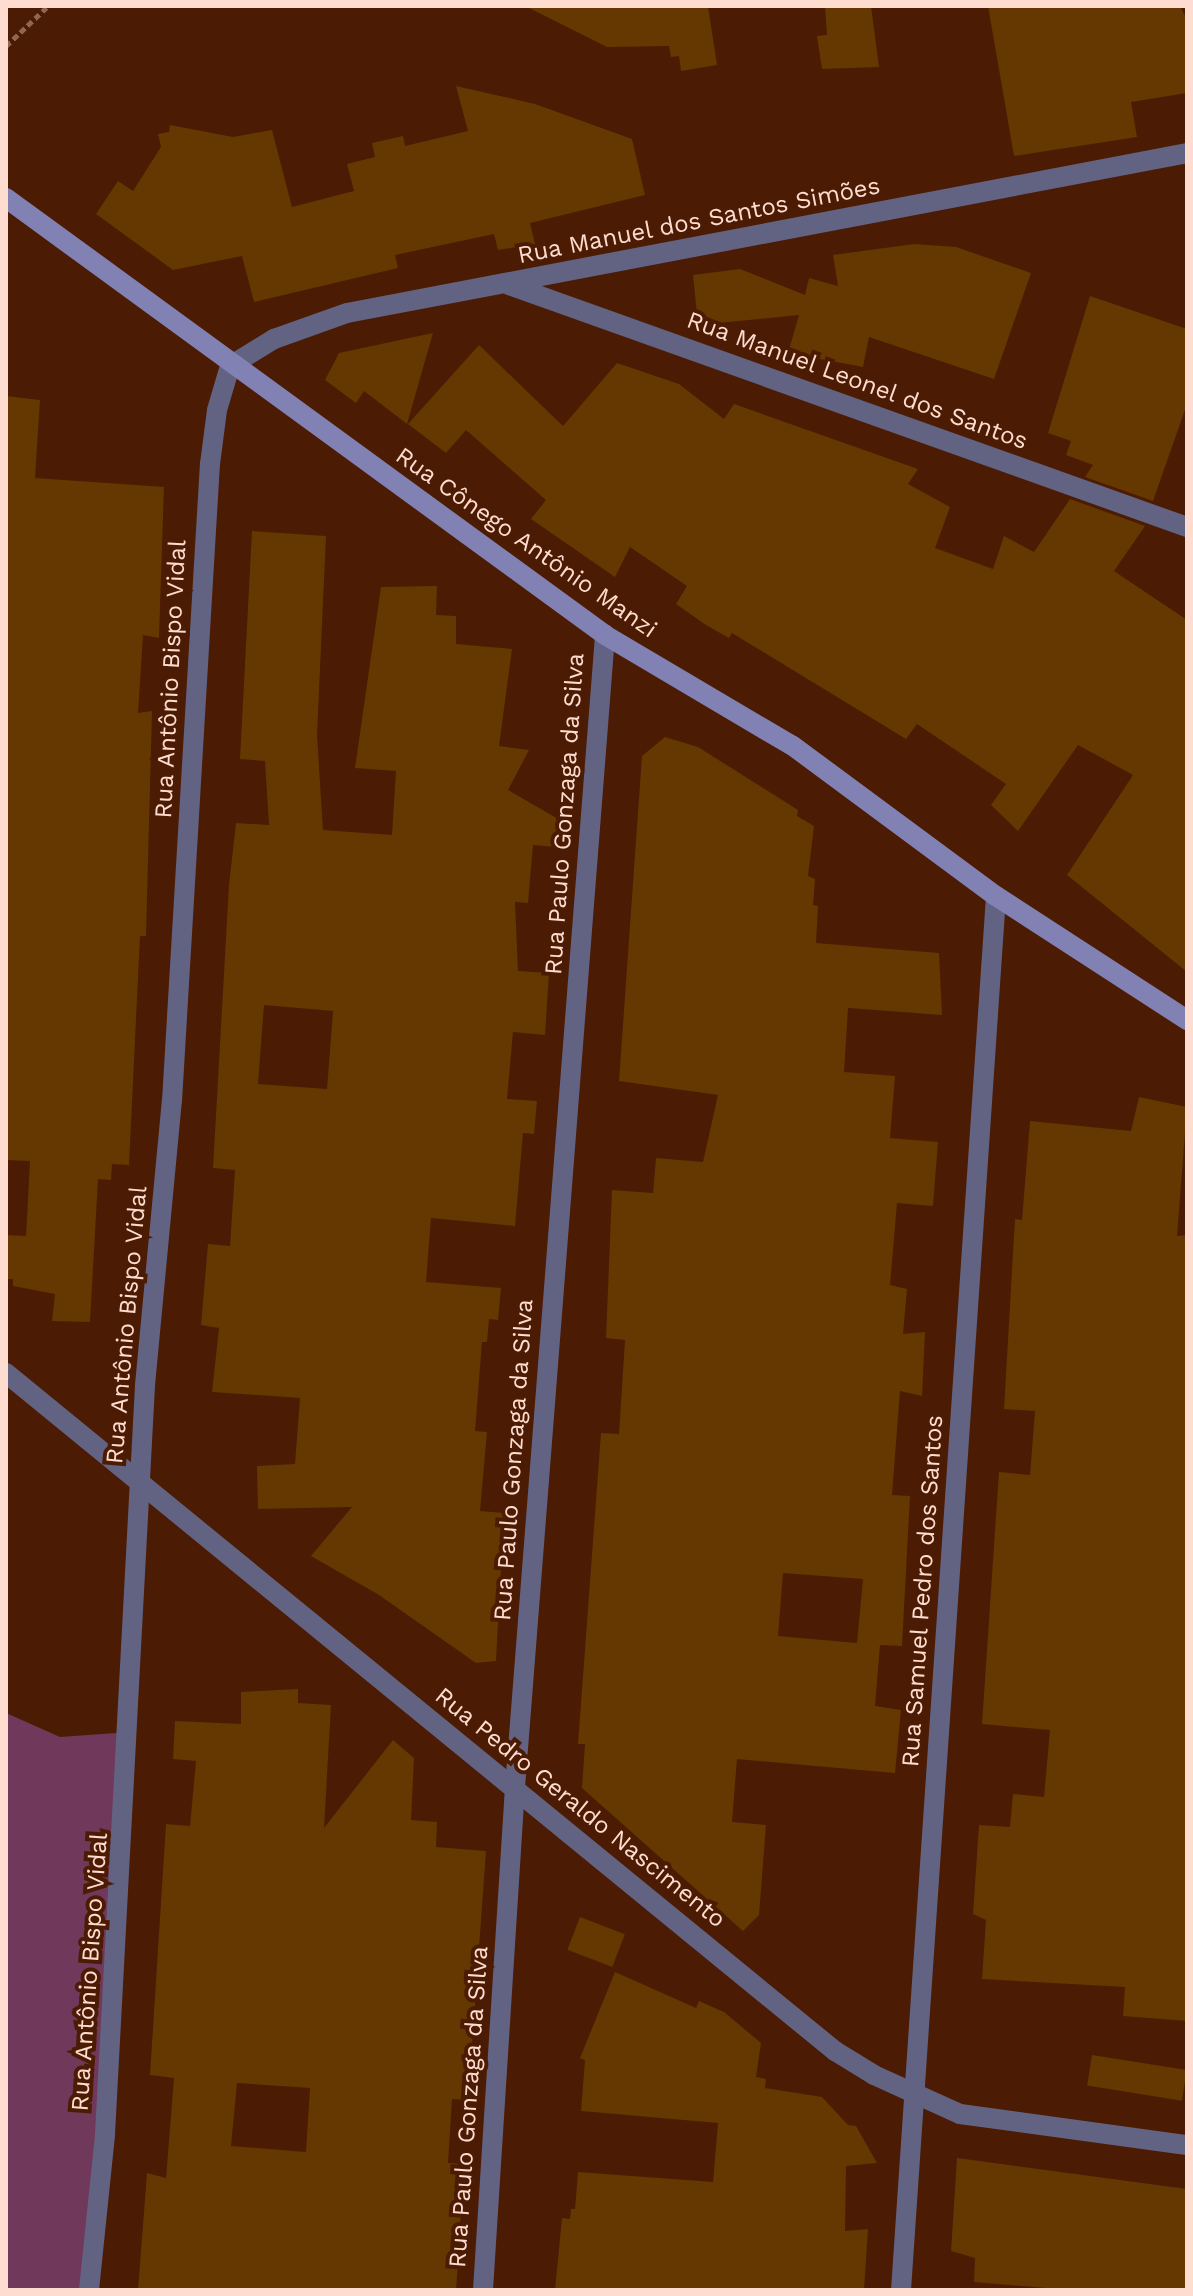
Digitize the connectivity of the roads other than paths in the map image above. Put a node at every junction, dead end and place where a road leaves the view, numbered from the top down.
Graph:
1 (1187, 153) edge
2 (6, 198) edge
3 (509, 285) junction
4 (230, 366) junction
5 (1187, 527) edge
6 (605, 635) junction
7 (996, 896) junction
8 (1187, 1020) edge
9 (6, 1373) edge
10 (139, 1484) junction
11 (515, 1787) junction
12 (915, 2096) junction
13 (1187, 2145) edge
14 (89, 2290) edge
15 (483, 2290) edge
16 (901, 2290) edge

1 - 3 street, Rua Manuel dos Santos Simões
2 - 4 street, Rua Cônego Antônio Manzi
3 - 4 street, Rua Manuel dos Santos Simões
3 - 5 street, Rua Manuel Leonel dos Santos
4 - 6 street, Rua Cônego Antônio Manzi
4 - 10 street, Rua Antônio Bispo Vidal
6 - 7 street, Rua Cônego Antônio Manzi
6 - 11 street, Rua Paulo Gonzaga da Silva
7 - 8 street, Rua Cônego Antônio Manzi
7 - 12 street, Rua Samuel Pedro dos Santos
9 - 10 street, Rua Pedro Geraldo Nascimento
10 - 11 street, Rua Pedro Geraldo Nascimento
10 - 14 street, Rua Antônio Bispo Vidal
11 - 12 street, Rua Pedro Geraldo Nascimento
11 - 15 street, Rua Paulo Gonzaga da Silva
12 - 13 street, Rua Pedro Geraldo Nascimento
12 - 16 street, Rua Samuel Pedro dos Santos

